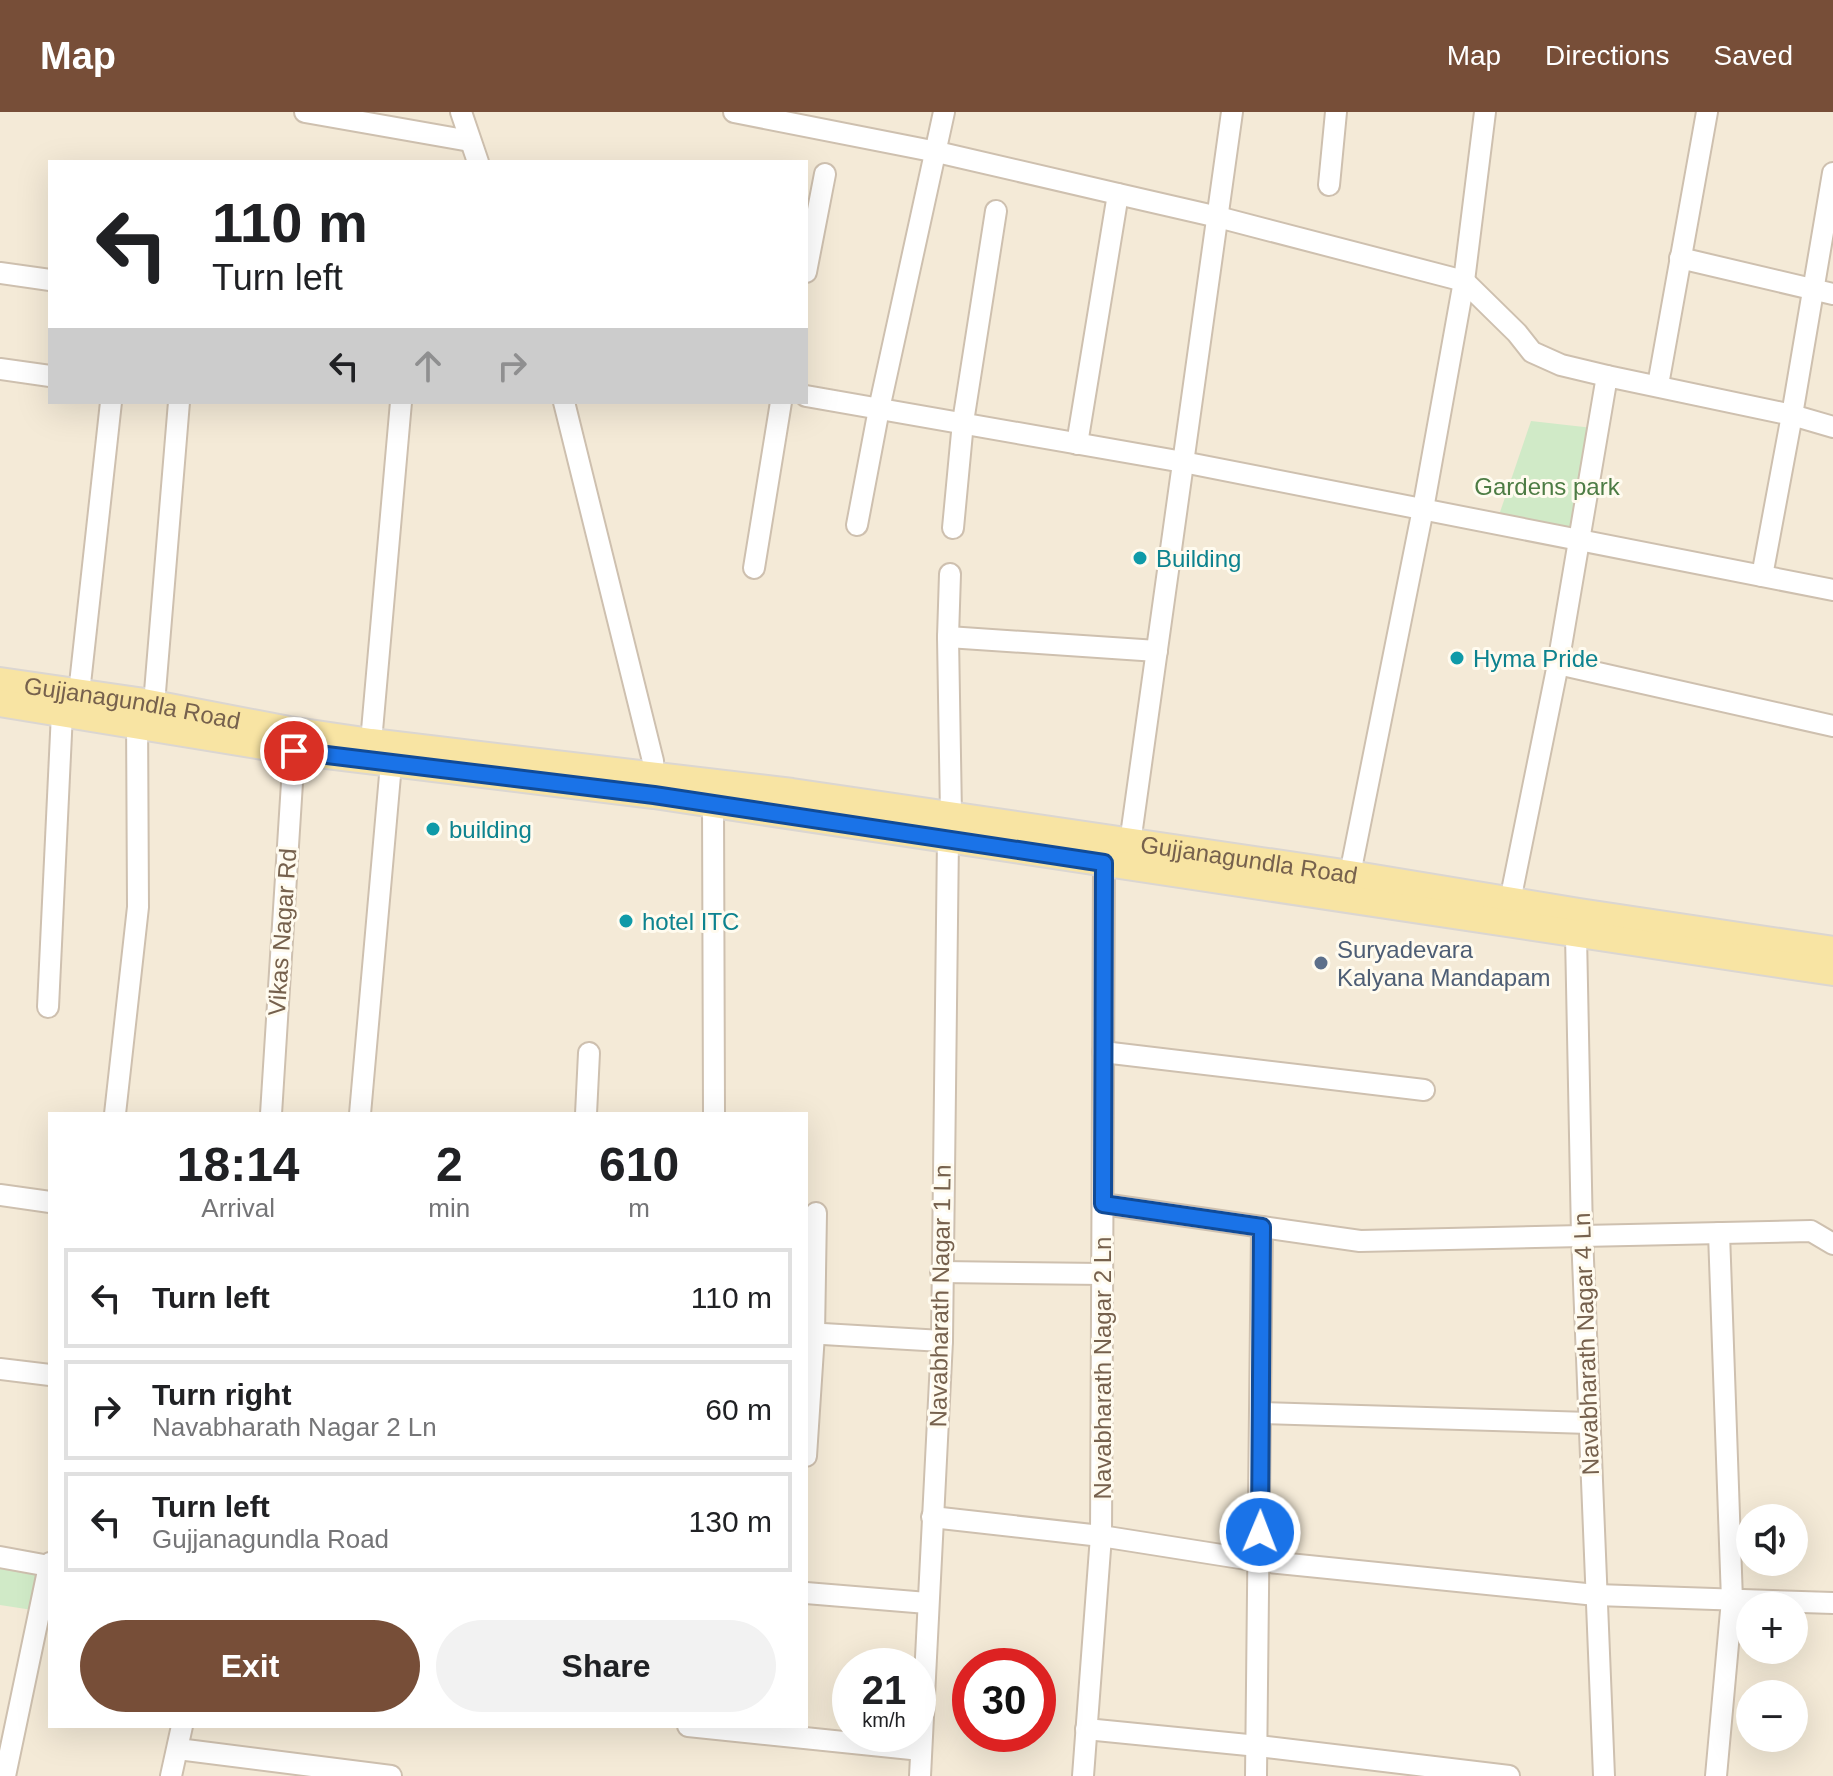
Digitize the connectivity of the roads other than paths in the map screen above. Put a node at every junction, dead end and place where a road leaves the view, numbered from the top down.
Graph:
1 (305, 112) edge
2 (461, 112) edge
3 (734, 112) edge
4 (944, 112) edge
5 (1232, 112) edge
6 (1336, 112) edge
7 (1485, 112) edge
8 (1707, 112) edge
9 (470, 141) junction
10 (937, 152) junction
11 (477, 160) edge
12 (1833, 173) edge
13 (825, 174) dead end
14 (1329, 185) dead end
15 (1118, 194) junction
16 (996, 211) dead end
17 (1218, 217) junction
18 (1680, 258) junction
19 (808, 262) edge
20 (0, 273) edge
21 (48, 280) edge
22 (1464, 281) junction
23 (1812, 289) junction
24 (1833, 294) edge
25 (0, 369) edge
26 (48, 376) edge
27 (1607, 376) junction
28 (1658, 385) junction
29 (808, 396) edge
30 (111, 404) edge
31 (179, 404) edge
32 (401, 404) edge
33 (564, 404) edge
34 (781, 404) edge
35 (879, 409) junction
36 (1792, 415) junction
37 (963, 422) junction
38 (1833, 427) edge
39 (1077, 444) junction
40 (1183, 462) junction
41 (1423, 509) junction
42 (857, 525) dead end
43 (953, 528) dead end
44 (1579, 538) junction
45 (754, 568) dead end
46 (950, 574) dead end
47 (1762, 576) junction
48 (1833, 590) edge
49 (948, 637) junction
50 (1157, 651) junction
51 (1558, 664) junction
52 (0, 681) edge
53 (79, 693) junction
54 (0, 703) edge
55 (143, 710) junction
56 (62, 713) junction
57 (1833, 726) edge
58 (371, 742) junction
59 (294, 751) junction
60 (391, 764) junction
61 (654, 784) junction
62 (713, 803) junction
63 (950, 826) junction
64 (1130, 843) junction
65 (1104, 863) junction
66 (1350, 874) junction
67 (1510, 901) junction
68 (1578, 924) junction
69 (1833, 950) edge
70 (1833, 972) edge
71 (48, 1007) dead end
72 (1103, 1052) junction
73 (589, 1053) dead end
74 (1424, 1090) dead end
75 (115, 1112) edge
76 (271, 1112) edge
77 (360, 1112) edge
78 (586, 1112) edge
79 (714, 1112) edge
80 (0, 1195) edge
81 (48, 1202) edge
82 (1103, 1204) junction
83 (816, 1213) dead end
84 (1262, 1227) junction
85 (1833, 1230) edge
86 (1811, 1231) junction
87 (1719, 1233) junction
88 (1582, 1235) junction
89 (1833, 1244) edge
90 (941, 1272) junction
91 (1103, 1274) junction
92 (810, 1334) edge
93 (942, 1341) junction
94 (0, 1369) edge
95 (48, 1375) edge
96 (808, 1395) edge
97 (1261, 1413) junction
98 (1589, 1423) junction
99 (932, 1517) junction
100 (1101, 1536) junction
101 (0, 1557) edge
102 (1259, 1561) junction
103 (48, 1564) edge
104 (48, 1573) edge
105 (808, 1593) edge
106 (1596, 1595) junction
107 (1732, 1600) junction
108 (927, 1603) junction
109 (1833, 1603) edge
110 (925, 1648) edge
111 (182, 1728) edge
112 (707, 1728) edge
113 (1086, 1729) junction
114 (832, 1741) edge
115 (1258, 1746) junction
116 (178, 1749) junction
117 (921, 1752) edge
118 (5, 1776) edge
119 (171, 1776) edge
120 (391, 1776) edge
121 (920, 1776) edge
122 (1083, 1776) edge
123 (1256, 1776) edge
124 (1509, 1776) edge
125 (1604, 1776) edge
126 (1716, 1776) edge

1 - 9 street
2 - 9 street
3 - 10 street
4 - 10 street
5 - 17 street
6 - 14 street
7 - 22 street
8 - 18 street
9 - 11 street
10 - 15 street
10 - 35 street
12 - 23 street
13 - 19 street
15 - 17 street
15 - 39 street
16 - 37 street
17 - 22 street
17 - 40 street
18 - 23 street
18 - 28 street
20 - 21 street
22 - 27 street
22 - 41 street
23 - 24 street
23 - 36 street
25 - 26 street
27 - 28 street
27 - 44 street
28 - 36 street
29 - 35 street
30 - 53 street
31 - 55 street
32 - 58 street
33 - 61 street
34 - 45 street
35 - 37 street
35 - 42 street
36 - 38 street
36 - 47 street
37 - 39 street
37 - 43 street
39 - 40 street
40 - 41 street
40 - 50 street
41 - 44 street
41 - 66 street
44 - 47 street
44 - 51 street
46 - 49 street, Navabharath Nagar 1 Ln
47 - 48 street
49 - 50 street
49 - 63 street, Navabharath Nagar 1 Ln
50 - 64 street
51 - 57 street
51 - 67 street
52 - 53 main road, Gujjanagundla Road
53 - 55 main road, Gujjanagundla Road
54 - 56 main road, Gujjanagundla Road
55 - 56 main road, Gujjanagundla Road
55 - 58 main road, Gujjanagundla Road
55 - 59 main road, Gujjanagundla Road
55 - 75 street
56 - 71 street
58 - 61 main road, Gujjanagundla Road
59 - 60 main road, Gujjanagundla Road
59 - 76 street, Vikas Nagar Rd
60 - 61 main road, Gujjanagundla Road
60 - 77 street
61 - 62 main road, Gujjanagundla Road
61 - 63 main road, Gujjanagundla Road
62 - 63 main road, Gujjanagundla Road
62 - 79 street
63 - 64 main road, Gujjanagundla Road
63 - 65 main road, Gujjanagundla Road
63 - 90 street, Navabharath Nagar 1 Ln
64 - 66 main road, Gujjanagundla Road
65 - 68 main road, Gujjanagundla Road
65 - 72 street, Navabharath Nagar 2 Ln
66 - 67 main road, Gujjanagundla Road
67 - 68 main road, Gujjanagundla Road
68 - 69 main road, Gujjanagundla Road
68 - 70 main road, Gujjanagundla Road
68 - 88 street, Navabharath Nagar 4 Ln
72 - 74 street
72 - 82 street, Navabharath Nagar 2 Ln
73 - 78 street
80 - 81 street
82 - 84 street
82 - 91 street, Navabharath Nagar 2 Ln
83 - 92 street
84 - 88 street
84 - 97 street
85 - 86 street
86 - 87 street
86 - 89 street
87 - 88 street
87 - 107 street
88 - 98 street, Navabharath Nagar 4 Ln
90 - 91 street
90 - 93 street, Navabharath Nagar 1 Ln
91 - 100 street, Navabharath Nagar 2 Ln
92 - 93 street
92 - 96 street
93 - 99 street, Navabharath Nagar 1 Ln
94 - 95 street
97 - 98 street
97 - 102 street
98 - 106 street, Navabharath Nagar 4 Ln
99 - 100 street
99 - 108 street, Navabharath Nagar 1 Ln
100 - 102 street
100 - 113 street, Navabharath Nagar 2 Ln
101 - 103 street
102 - 106 street
102 - 115 street
104 - 118 street
105 - 108 street
106 - 107 street
106 - 125 street, Navabharath Nagar 4 Ln
107 - 109 street
107 - 126 street
108 - 110 street, Navabharath Nagar 1 Ln
111 - 116 street
112 - 114 street
113 - 115 street
113 - 122 street, Navabharath Nagar 2 Ln
115 - 123 street
115 - 124 street
116 - 119 street
116 - 120 street
117 - 121 street, Navabharath Nagar 1 Ln

